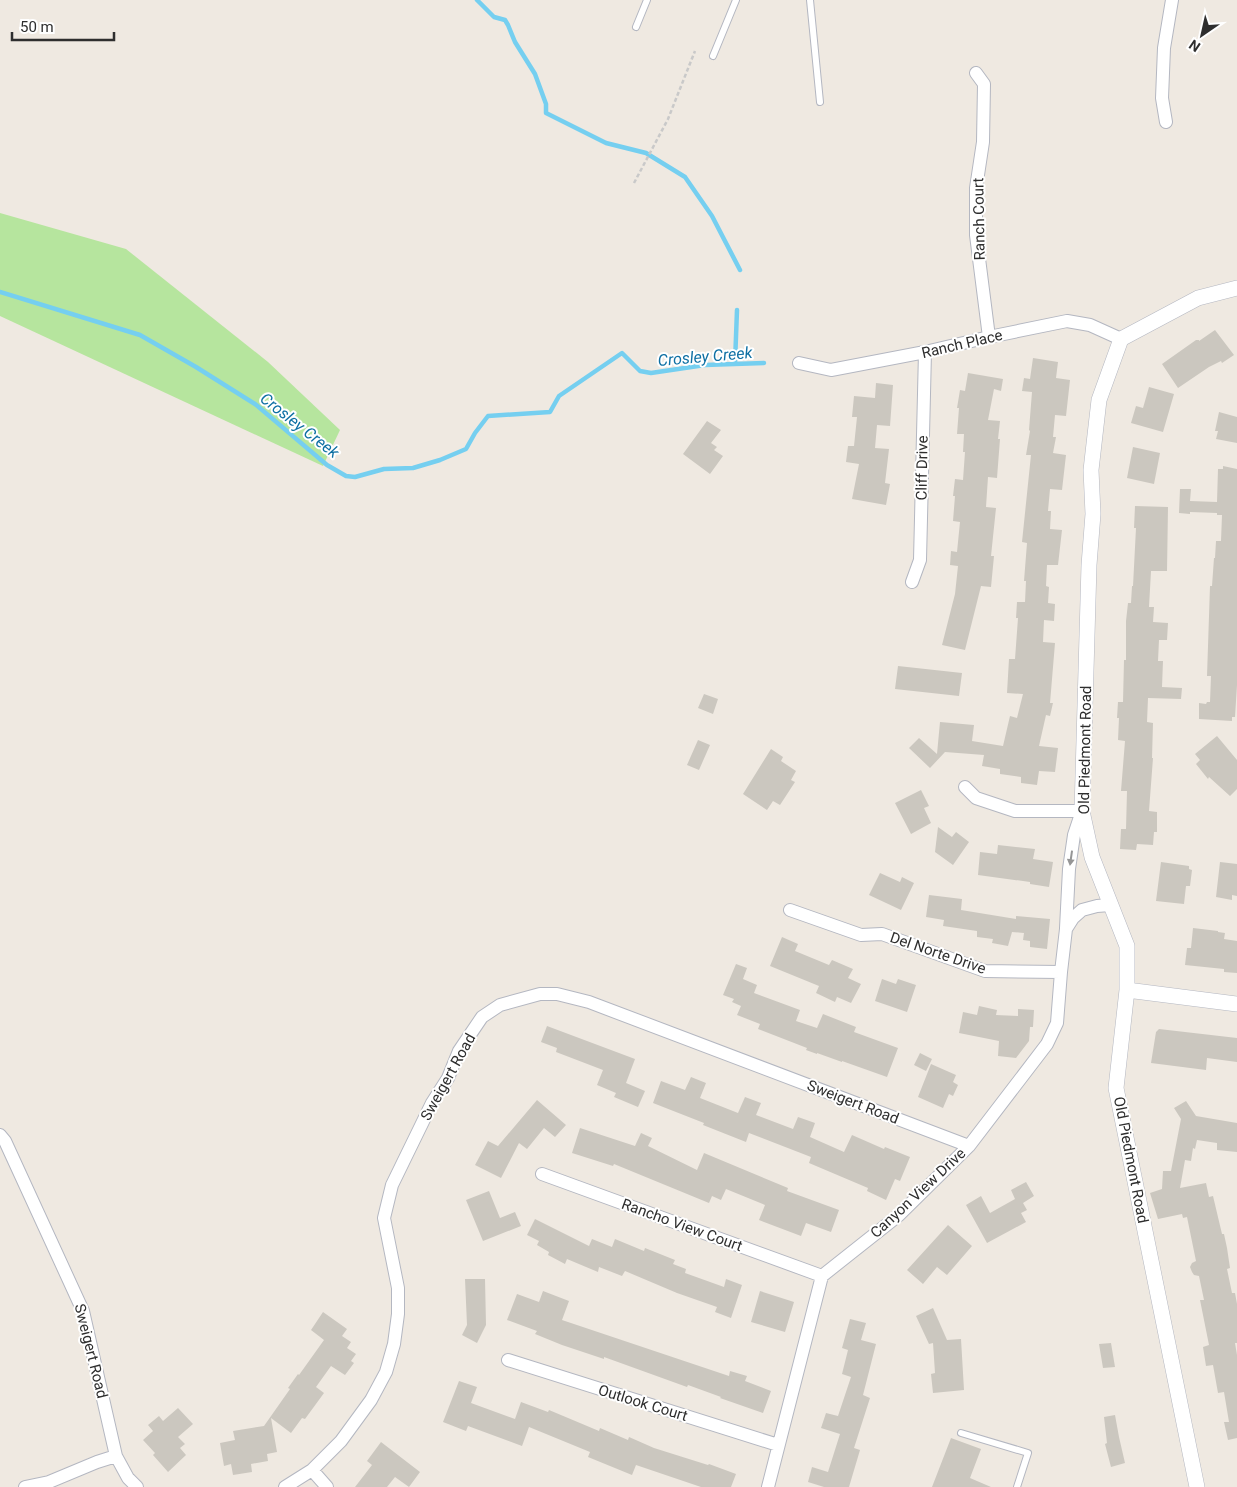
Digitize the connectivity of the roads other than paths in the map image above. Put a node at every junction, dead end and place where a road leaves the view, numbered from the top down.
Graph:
1 (647, 0) edge
2 (736, 0) edge
3 (810, 0) edge
4 (1172, 0) edge
5 (636, 27) dead end
6 (713, 56) dead end
7 (976, 73) dead end
8 (820, 102) dead end
9 (1166, 122) dead end
10 (1237, 288) edge
11 (988, 337) junction
12 (1121, 339) junction
13 (925, 352) junction
14 (799, 363) dead end
15 (912, 582) dead end
16 (964, 787) dead end
17 (1082, 811) junction
18 (1110, 905) junction
19 (790, 910) dead end
20 (1066, 929) junction
21 (1061, 972) junction
22 (1127, 990) junction
23 (1237, 1004) edge
24 (0, 1135) edge
25 (969, 1146) junction
26 (542, 1174) dead end
27 (822, 1276) junction
28 (508, 1360) dead end
29 (961, 1433) dead end
30 (778, 1445) junction
31 (116, 1456) junction
32 (312, 1470) junction
33 (25, 1487) edge
34 (137, 1487) edge
35 (285, 1487) edge
36 (327, 1487) edge
37 (768, 1487) edge
38 (1017, 1487) edge
39 (1197, 1487) edge

1 - 5 lane
2 - 6 lane
3 - 8 lane
4 - 9 street
7 - 11 street, Ranch Court
10 - 12 street
11 - 12 street, Ranch Place
11 - 13 street, Ranch Place
12 - 17 street, Old Piedmont Road
13 - 14 street, Ranch Place
13 - 15 street, Cliff Drive
16 - 17 street
17 - 18 street, Old Piedmont Road
17 -> 20 street, Canyon View Drive
18 - 20 street
18 - 22 street, Old Piedmont Road
19 - 21 street, Del Norte Drive
20 - 21 street, Canyon View Drive
21 - 25 street, Canyon View Drive
22 - 23 street
22 - 39 street, Old Piedmont Road
24 - 31 street, Sweigert Road
25 - 27 street, Canyon View Drive
25 - 32 street, Sweigert Road
26 - 27 street, Rancho View Court
27 - 30 street
28 - 30 street, Outlook Court
29 - 38 lane
30 - 37 street
31 - 33 street
31 - 34 street, Sweigert Road
32 - 35 street, Sweigert Road
32 - 36 street

